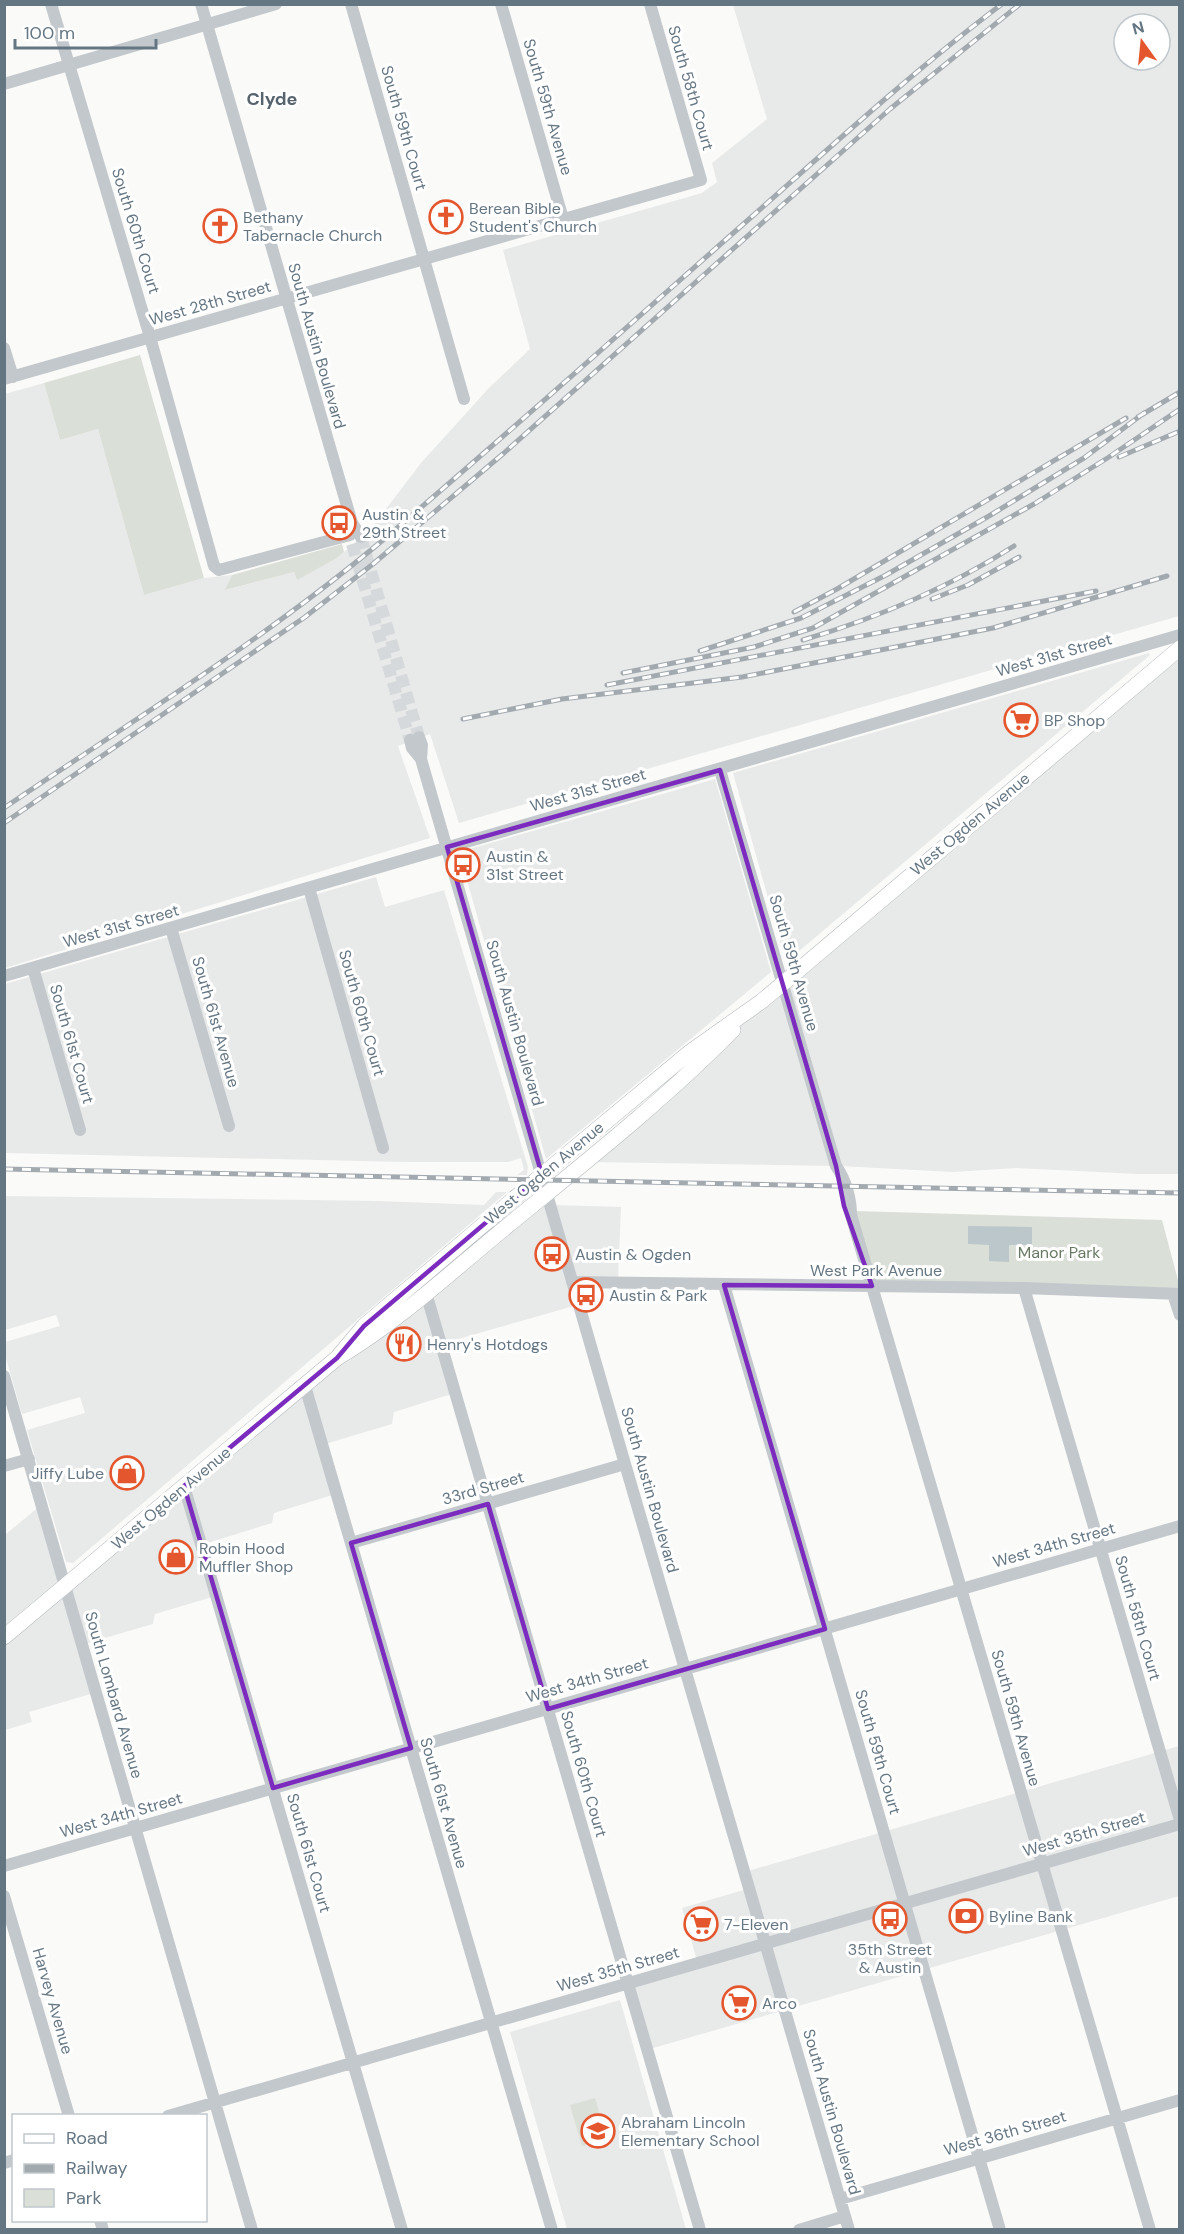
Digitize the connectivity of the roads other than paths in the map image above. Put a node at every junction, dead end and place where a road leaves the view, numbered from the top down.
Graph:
1 (51, 4) edge
2 (201, 4) edge
3 (276, 4) edge
4 (351, 4) edge
5 (501, 4) edge
6 (650, 4) edge
7 (207, 25) junction
8 (69, 65) junction
9 (4, 84) edge
10 (701, 180) joint
11 (563, 219) junction
12 (424, 258) junction
13 (286, 298) junction
14 (150, 337) junction
15 (4, 348) edge
16 (9, 378) edge
17 (464, 399) dead end
18 (219, 570) joint
19 (1179, 635) edge
20 (1179, 648) edge
21 (415, 739) tunnel mouth
22 (720, 770) junction
23 (447, 847) junction
24 (309, 888) junction
25 (171, 928) junction
26 (33, 968) junction
27 (4, 976) edge
28 (783, 983) junction
29 (762, 1000) junction
30 (229, 1126) dead end
31 (80, 1130) dead end
32 (383, 1148) dead end
33 (542, 1174) junction
34 (547, 1193) junction
35 (572, 1282) junction
36 (724, 1285) junction
37 (872, 1286) junction
38 (1024, 1288) junction
39 (426, 1293) junction
40 (1176, 1294) edge
41 (1179, 1315) edge
42 (337, 1358) junction
43 (4, 1376) edge
44 (305, 1386) junction
45 (29, 1459) junction
46 (625, 1464) junction
47 (4, 1466) edge
48 (184, 1486) junction
49 (488, 1504) junction
50 (1179, 1526) edge
51 (351, 1543) junction
52 (1101, 1549) junction
53 (65, 1586) junction
54 (961, 1589) junction
55 (825, 1629) junction
56 (4, 1637) edge
57 (685, 1669) junction
58 (548, 1709) junction
59 (411, 1748) junction
60 (273, 1788) junction
61 (1179, 1822) edge
62 (136, 1828) junction
63 (1041, 1863) junction
64 (4, 1866) edge
65 (4, 1896) edge
66 (905, 1903) junction
67 (765, 1943) junction
68 (628, 1983) junction
69 (491, 2022) junction
70 (353, 2062) junction
71 (1179, 2100) edge
72 (216, 2102) junction
73 (69, 2114) edge
74 (172, 2114) edge
75 (1118, 2118) junction
76 (979, 2158) junction
77 (840, 2199) junction
78 (845, 2216) junction
79 (252, 2229) edge
80 (402, 2229) edge
81 (552, 2229) edge
82 (700, 2229) edge
83 (799, 2229) edge
84 (849, 2229) edge
85 (1000, 2229) edge
86 (1150, 2229) edge

1 - 8 street, South 60th Court
2 - 7 street, South Austin Boulevard
3 - 7 street
4 - 12 street, South 59th Court
5 - 11 street, South 59th Avenue
6 - 10 street, South 58th Court
7 - 8 street
7 - 13 street, South Austin Boulevard
8 - 9 street
8 - 14 street, South 60th Court
10 - 11 street, West 28th Street
11 - 12 street, West 28th Street
12 - 13 street, West 28th Street
12 - 17 street, South 59th Court
13 - 14 street, West 28th Street
13 - 18 street, South Austin Boulevard
14 - 16 street, West 28th Street
14 - 18 street, South 60th Court
15 - 16 street
19 - 22 street, West 31st Street
20 - 28 main road, West Ogden Avenue
21 - 23 street, South Austin Boulevard
22 - 23 street, West 31st Street
22 - 28 street, South 59th Avenue
23 - 24 street, West 31st Street
23 - 33 street, South Austin Boulevard
24 - 25 street, West 31st Street
24 - 32 street, South 60th Court
25 - 26 street, West 31st Street
25 - 30 street, South 61st Avenue
26 - 27 street, West 31st Street
26 - 31 street, South 61st Court
28 - 29 main road, West Ogden Avenue
28 - 37 street, South 59th Avenue
29 - 33 main road, West Ogden Avenue
29 - 34 main road, West Ogden Avenue
33 - 34 street, South Austin Boulevard
33 - 42 main road, West Ogden Avenue
34 - 35 street, South Austin Boulevard
34 - 39 main road, West Ogden Avenue
35 - 36 street, West Park Avenue
35 - 46 street, South Austin Boulevard
36 - 37 street, West Park Avenue
36 - 55 street, South 59th Court
37 - 38 street, West Park Avenue
37 - 54 street, South 59th Avenue
38 - 40 street, West Park Avenue
38 - 52 street, South 58th Court
39 - 42 main road, West Ogden Avenue
39 - 49 street, South 60th Court
40 - 41 street
42 - 44 main road, West Ogden Avenue
43 - 45 street, South Lombard Avenue
44 - 48 main road, West Ogden Avenue
44 - 51 street, South 61st Avenue
45 - 47 street
45 - 53 street, South Lombard Avenue
46 - 49 street, 33rd Street
46 - 57 street, South Austin Boulevard
48 - 53 main road, West Ogden Avenue
48 - 60 street, South 61st Court
49 - 51 street, 33rd Street
49 - 58 street, South 60th Court
50 - 52 street, West 34th Street
51 - 59 street, South 61st Avenue
52 - 54 street, West 34th Street
52 - 61 street, South 58th Court
53 - 56 main road, West Ogden Avenue
53 - 62 street, South Lombard Avenue
54 - 55 street, West 34th Street
54 - 63 street, South 59th Avenue
55 - 57 street, West 34th Street
55 - 66 street, South 59th Court
57 - 58 street, West 34th Street
57 - 67 street, South Austin Boulevard
58 - 59 street, West 34th Street
58 - 68 street, South 60th Court
59 - 60 street, West 34th Street
59 - 69 street, South 61st Avenue
60 - 62 street, West 34th Street
60 - 70 street, South 61st Court
61 - 63 street, West 35th Street
62 - 64 street, West 34th Street
62 - 72 street, South Lombard Avenue
63 - 66 street, West 35th Street
63 - 75 street, South 59th Avenue
65 - 73 street, Harvey Avenue
66 - 67 street, West 35th Street
66 - 76 street, South 59th Court
67 - 68 street, West 35th Street
67 - 77 street, South Austin Boulevard
68 - 69 street, West 35th Street
68 - 82 street, South 60th Court
69 - 70 street, West 35th Street
69 - 81 street, South 61st Avenue
70 - 72 street, West 35th Street
70 - 80 street, South 61st Court
71 - 75 street, West 36th Street
72 - 74 street, West 35th Street
72 - 79 street, South Lombard Avenue
75 - 76 street, West 36th Street
75 - 86 street, South 59th Avenue
76 - 77 street, West 36th Street
76 - 85 street, South 59th Court
77 - 78 street, South Austin Boulevard
78 - 83 street
78 - 84 street, South Austin Boulevard

